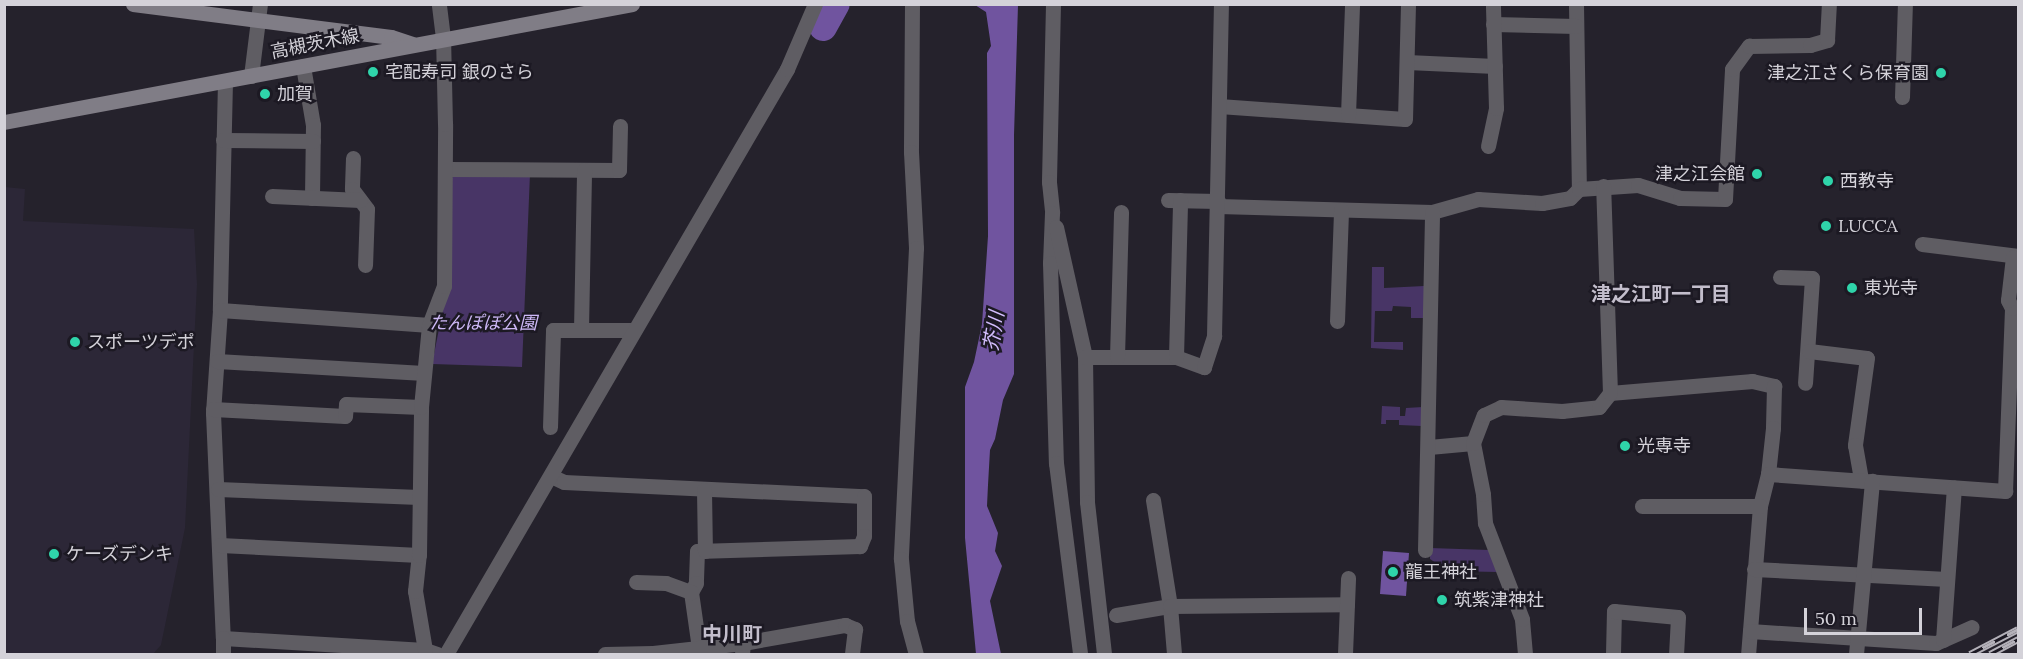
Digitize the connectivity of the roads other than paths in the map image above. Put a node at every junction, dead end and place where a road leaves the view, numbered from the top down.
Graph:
1 (133, 4) edge
2 (260, 4) edge
3 (439, 4) edge
4 (632, 4) edge
5 (815, 4) edge
6 (912, 4) edge
7 (1053, 4) edge
8 (1221, 4) edge
9 (1352, 4) edge
10 (1408, 4) edge
11 (1493, 4) edge
12 (1576, 4) edge
13 (1830, 4) edge
14 (1905, 4) edge
15 (256, 21) junction
16 (1493, 24) junction
17 (1576, 26) junction
18 (443, 38) junction
19 (416, 45) junction
20 (1407, 62) junction
21 (303, 66) junction
22 (1495, 66) junction
23 (251, 76) junction
24 (225, 81) junction
25 (1902, 97) dead end
26 (1219, 106) junction
27 (1348, 115) junction
28 (4, 122) edge
29 (620, 126) dead end
30 (223, 140) junction
31 (313, 141) junction
32 (1488, 146) dead end
33 (353, 158) dead end
34 (445, 169) junction
35 (584, 170) junction
36 (1603, 186) junction
37 (1579, 189) junction
38 (272, 196) dead end
39 (312, 198) junction
40 (360, 200) junction
41 (1218, 204) junction
42 (1341, 210) junction
43 (1121, 212) dead end
44 (1432, 212) junction
45 (1052, 213) junction
46 (1922, 244) dead end
47 (2016, 257) edge
48 (365, 265) dead end
49 (1780, 277) dead end
50 (220, 310) junction
51 (1337, 321) dead end
52 (429, 325) junction
53 (581, 330) junction
54 (634, 330) junction
55 (1809, 351) junction
56 (1085, 357) junction
57 (1117, 357) junction
58 (1176, 357) junction
59 (217, 361) junction
60 (2014, 365) edge
61 (424, 373) junction
62 (1805, 383) dead end
63 (1610, 393) junction
64 (421, 407) junction
65 (213, 409) junction
66 (550, 427) dead end
67 (1473, 443) junction
68 (1429, 447) junction
69 (1768, 474) junction
70 (557, 479) junction
71 (1867, 481) junction
72 (1954, 487) junction
73 (218, 489) junction
74 (704, 490) junction
75 (2012, 492) edge
76 (419, 497) junction
77 (1153, 500) dead end
78 (1642, 506) dead end
79 (1760, 506) junction
80 (220, 545) junction
81 (705, 550) junction
82 (1425, 550) dead end
83 (419, 555) junction
84 (1754, 568) junction
85 (1863, 575) junction
86 (1348, 578) dead end
87 (1947, 579) junction
88 (636, 582) dead end
89 (691, 592) junction
90 (1347, 604) junction
91 (1170, 606) junction
92 (1116, 615) dead end
93 (1972, 627) dead end
94 (1750, 631) junction
95 (1857, 637) junction
96 (223, 638) junction
97 (1943, 640) junction
98 (699, 648) junction
99 (742, 649) edge
100 (431, 652) edge
101 (223, 654) edge
102 (446, 654) edge
103 (605, 654) edge
104 (852, 654) edge
105 (916, 654) edge
106 (1080, 654) edge
107 (1104, 654) edge
108 (1174, 654) edge
109 (1345, 654) edge
110 (1524, 654) edge
111 (1613, 654) edge
112 (1676, 654) edge
113 (1748, 654) edge
114 (1856, 654) edge

1 - 15 main road
2 - 15 street
3 - 18 street
4 - 18 main road, 高槻茨木線
5 - 54 street
6 - 105 street
7 - 45 street
8 - 26 street
9 - 27 street
10 - 20 street
11 - 16 street
12 - 17 street
13 - 36 street
14 - 25 street
15 - 19 main road
15 - 23 street
16 - 17 street
16 - 22 street
17 - 37 street
18 - 19 main road, 高槻茨木線
18 - 34 street
19 - 21 main road, 高槻茨木線
20 - 22 street
20 - 27 street
21 - 23 main road, 高槻茨木線
21 - 31 street
22 - 32 street
23 - 24 main road, 高槻茨木線
24 - 28 main road, 高槻茨木線
24 - 30 street
26 - 27 street
26 - 41 street
29 - 35 street
30 - 31 street
30 - 50 street
31 - 39 street
33 - 40 street
34 - 35 street
34 - 52 street
35 - 53 street
36 - 37 street
36 - 63 street
37 - 44 street
38 - 39 street
39 - 40 street
40 - 48 street
41 - 42 street
41 - 58 street
41 - 58 street
42 - 44 street
42 - 51 street
43 - 57 street
44 - 68 street
45 - 56 street
45 - 106 street
46 - 47 street
47 - 60 street
49 - 55 street
50 - 52 street
50 - 59 street
52 - 61 street
53 - 54 street
53 - 66 street
54 - 70 street
55 - 62 street
55 - 71 street
56 - 57 street
56 - 107 street
57 - 58 street
59 - 61 street
59 - 65 street
60 - 75 street
61 - 64 street
63 - 67 street
63 - 69 street
64 - 65 street
64 - 76 street
65 - 73 street
67 - 68 street
67 - 110 street
68 - 82 street
69 - 71 street
69 - 79 street
70 - 74 street
70 - 102 street
71 - 72 street
71 - 85 street
72 - 75 street
72 - 87 street
73 - 76 street
73 - 80 street
74 - 81 street
74 - 81 street
76 - 83 street
77 - 91 street
78 - 79 street
79 - 84 street
80 - 83 street
80 - 96 street
81 - 89 street
83 - 100 street
84 - 85 street
84 - 94 street
85 - 87 street
85 - 95 street
86 - 90 street
87 - 97 street
88 - 89 street
89 - 98 street
90 - 91 street
90 - 109 street
91 - 92 street
91 - 108 street
93 - 97 street
94 - 95 street
94 - 113 street
95 - 97 street
95 - 114 street
96 - 100 street
96 - 101 street
98 - 99 street
98 - 103 street
99 - 104 street
111 - 112 street

